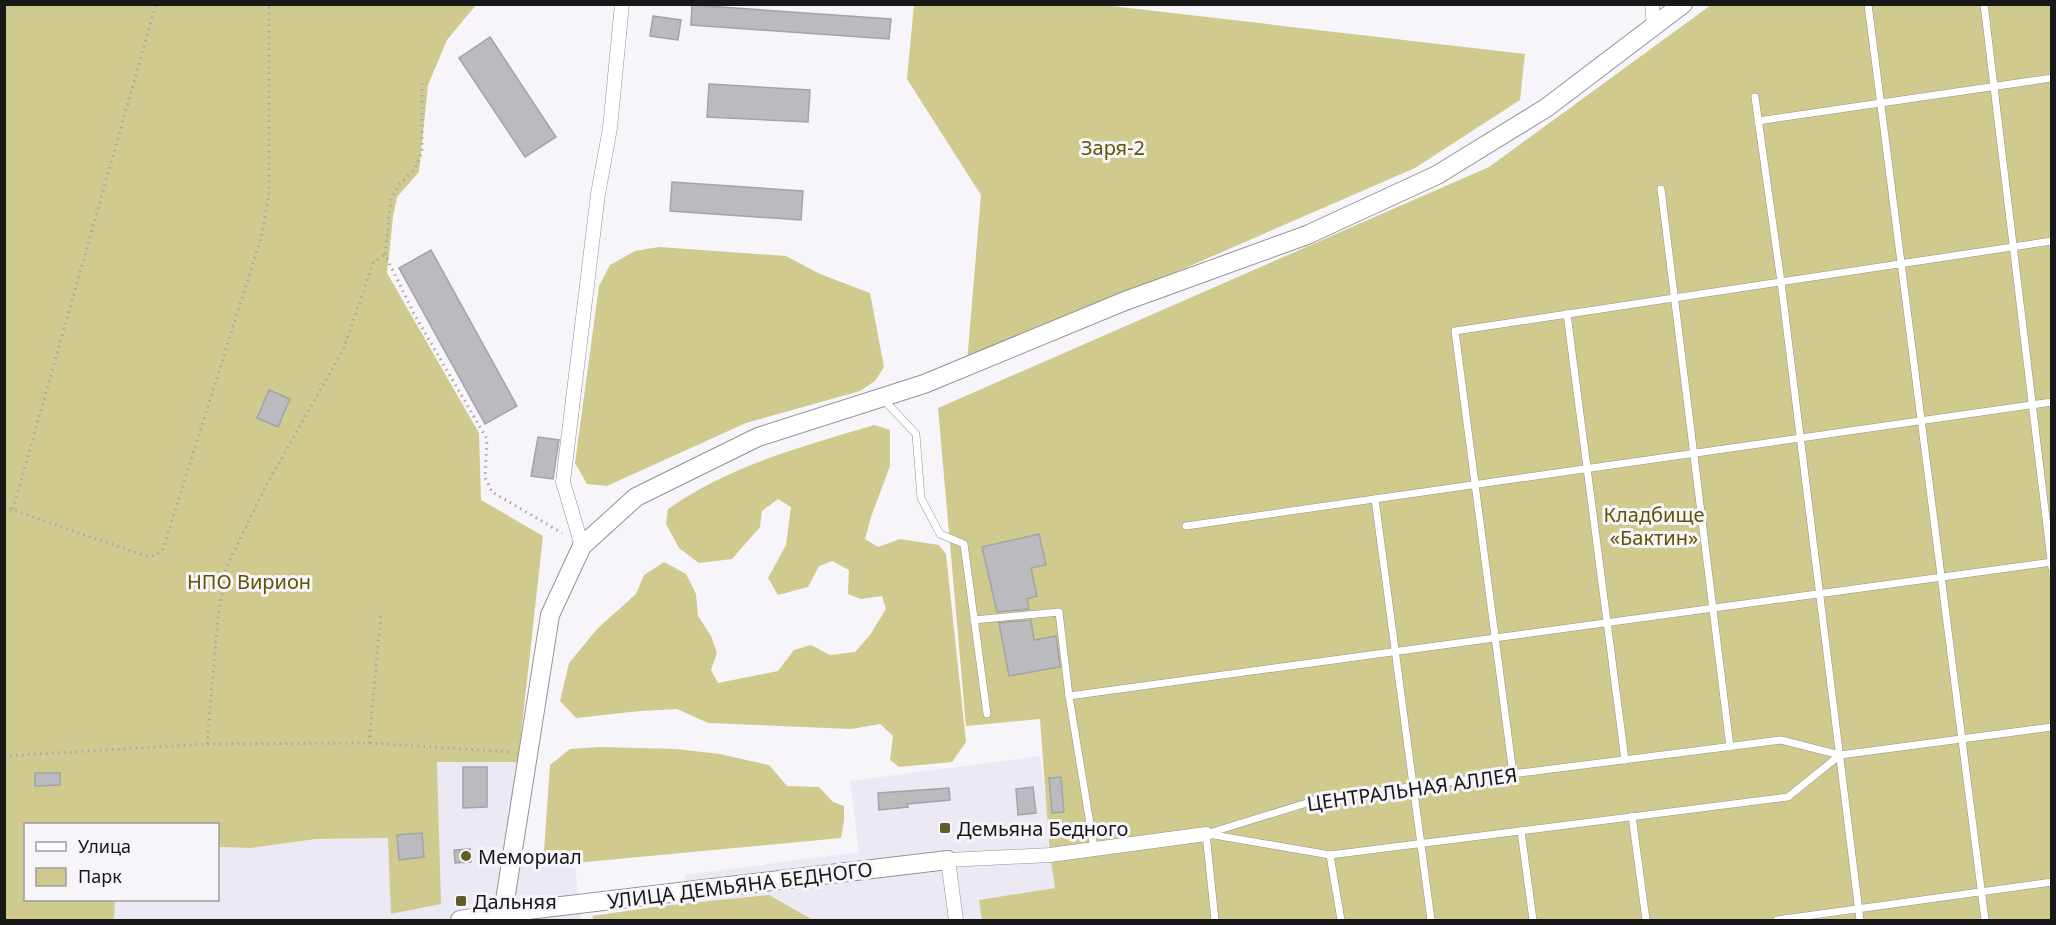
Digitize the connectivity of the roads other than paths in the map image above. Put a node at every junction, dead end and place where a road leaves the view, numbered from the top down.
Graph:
1 (622, 4) edge
2 (1652, 4) edge
3 (1683, 4) edge
4 (1868, 4) edge
5 (1984, 4) edge
6 (1654, 27) junction
7 (2052, 78) edge
8 (1994, 87) junction
9 (1755, 97) dead end
10 (1880, 103) junction
11 (1758, 121) junction
12 (1661, 189) dead end
13 (2052, 241) edge
14 (2013, 247) junction
15 (1901, 264) junction
16 (1781, 282) junction
17 (1673, 298) junction
18 (1567, 314) junction
19 (882, 398) junction
20 (2052, 402) edge
21 (2032, 405) junction
22 (1921, 421) junction
23 (1801, 438) junction
24 (1693, 454) junction
25 (1587, 469) junction
26 (1475, 484) junction
27 (1375, 499) junction
28 (1186, 526) dead end
29 (582, 546) junction
30 (2051, 562) edge
31 (2052, 568) edge
32 (1941, 577) junction
33 (1820, 594) junction
34 (1713, 609) junction
35 (974, 620) junction
36 (1607, 623) junction
37 (1495, 638) junction
38 (1395, 652) junction
39 (1069, 696) junction
40 (987, 714) dead end
41 (2052, 727) edge
42 (1962, 739) junction
43 (1730, 747) junction
44 (1840, 755) junction
45 (1625, 760) junction
46 (1513, 774) junction
47 (1413, 787) junction
48 (1632, 816) junction
49 (1521, 831) junction
50 (1206, 834) junction
51 (1420, 843) junction
52 (1094, 848) junction
53 (1330, 855) junction
54 (948, 860) junction
55 (2052, 882) edge
56 (1981, 892) junction
57 (1858, 908) junction
58 (503, 913) junction
59 (460, 921) edge
60 (956, 921) edge
61 (1215, 921) edge
62 (1341, 921) edge
63 (1431, 921) edge
64 (1533, 921) edge
65 (1646, 921) edge
66 (1777, 921) edge
67 (1860, 921) edge
68 (1984, 921) edge

1 - 29 street
2 - 6 street
3 - 6 street
4 - 10 lane
5 - 8 lane
6 - 19 street
7 - 8 lane
8 - 10 lane
8 - 14 lane
9 - 11 lane
10 - 11 lane
10 - 15 lane
11 - 16 lane
12 - 17 lane
13 - 14 lane
14 - 15 lane
14 - 21 lane
15 - 16 lane
15 - 22 lane
16 - 17 lane
16 - 23 lane
17 - 18 lane
17 - 24 lane
18 - 25 lane
18 - 26 lane
19 - 29 street
19 - 35 lane
20 - 21 lane
21 - 22 lane
21 - 30 lane
22 - 23 lane
22 - 32 lane
23 - 24 lane
23 - 33 lane
24 - 25 lane
24 - 34 lane
25 - 26 lane
25 - 36 lane
26 - 27 lane
26 - 37 lane
27 - 28 lane
27 - 38 lane
29 - 58 street
30 - 31 lane
30 - 32 lane
32 - 33 lane
32 - 42 lane
33 - 34 lane
33 - 44 lane
34 - 36 lane
34 - 43 lane
35 - 39 lane
35 - 40 lane
36 - 37 lane
36 - 45 lane
37 - 38 lane
37 - 46 lane
38 - 39 lane
38 - 47 lane
39 - 52 lane
41 - 42 lane, ЦЕНТРАЛЬНАЯ АЛЛЕЯ
42 - 44 lane, ЦЕНТРАЛЬНАЯ АЛЛЕЯ
42 - 56 lane
43 - 44 lane, ЦЕНТРАЛЬНАЯ АЛЛЕЯ
43 - 45 lane, ЦЕНТРАЛЬНАЯ АЛЛЕЯ
44 - 48 lane
44 - 57 lane
45 - 46 lane, ЦЕНТРАЛЬНАЯ АЛЛЕЯ
46 - 47 lane, ЦЕНТРАЛЬНАЯ АЛЛЕЯ
47 - 50 lane, ЦЕНТРАЛЬНАЯ АЛЛЕЯ
47 - 51 lane
48 - 49 lane
48 - 65 lane
49 - 51 lane
49 - 64 lane
50 - 52 street
50 - 53 lane
50 - 61 lane
51 - 53 lane
51 - 63 lane
52 - 54 street
53 - 62 lane
54 - 58 street, УЛИЦА ДЕМЬЯНА БЕДНОГО
54 - 60 street
55 - 56 lane
56 - 57 lane
56 - 68 lane
57 - 66 lane
57 - 67 lane
58 - 59 street, УЛИЦА ДЕМЬЯНА БЕДНОГО

